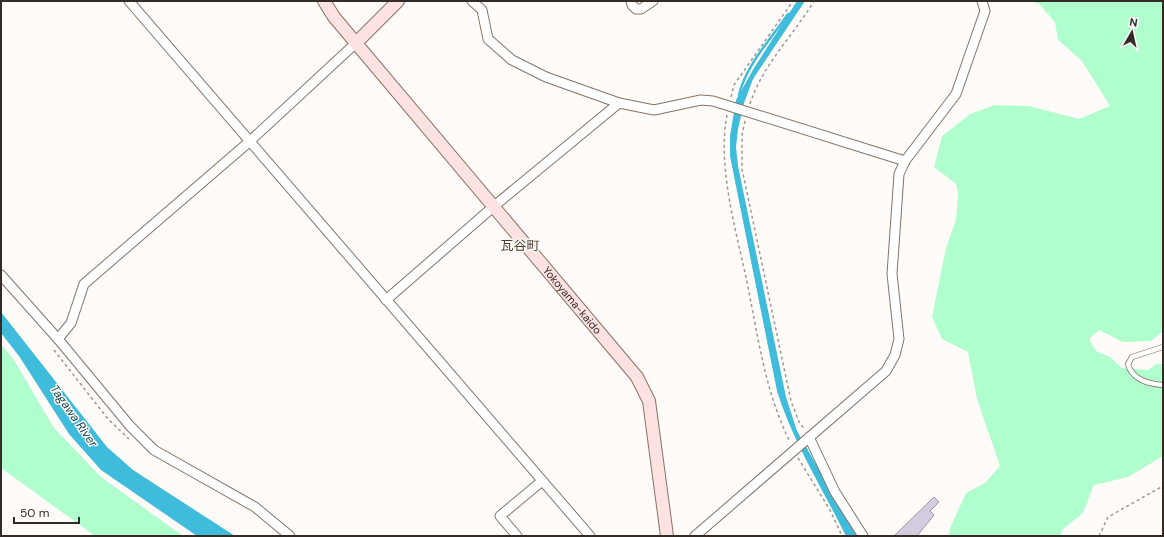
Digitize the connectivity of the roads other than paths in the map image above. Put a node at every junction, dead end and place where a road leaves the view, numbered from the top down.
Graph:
1 (129, 1) edge
2 (324, 1) edge
3 (398, 1) edge
4 (472, 1) edge
5 (631, 1) edge
6 (653, 1) edge
7 (982, 1) edge
8 (356, 43) junction
9 (619, 103) junction
10 (249, 142) junction
11 (905, 162) junction
12 (493, 207) junction
13 (1, 275) edge
14 (386, 300) junction
15 (58, 339) junction
16 (1163, 348) edge
17 (1163, 385) edge
18 (809, 437) junction
19 (542, 481) junction
20 (290, 536) edge
21 (517, 536) edge
22 (590, 536) edge
23 (667, 536) edge
24 (695, 536) edge
25 (863, 536) edge

1 - 10 street
2 - 8 street, Yokoyama-kaido
3 - 8 street
4 - 9 street
5 - 6 street
7 - 11 street
8 - 10 street
8 - 12 street, Yokoyama-kaido
9 - 11 street
9 - 12 street
10 - 14 street
10 - 15 street
11 - 18 street
12 - 14 street
12 - 23 street, Yokoyama-kaido
13 - 15 street
14 - 19 street
15 - 20 street
16 - 17 lane
18 - 24 street
18 - 25 street
19 - 21 street
19 - 22 street

